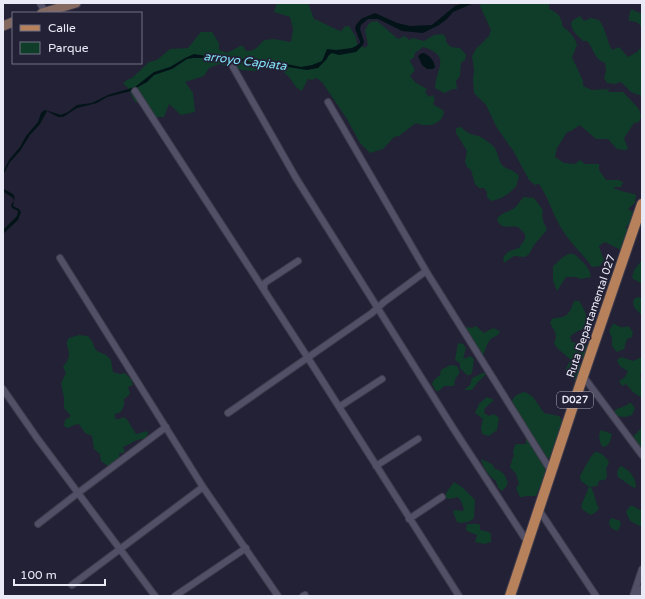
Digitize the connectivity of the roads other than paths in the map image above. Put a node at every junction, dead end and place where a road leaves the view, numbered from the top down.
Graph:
1 (40, 3) edge
2 (76, 3) edge
3 (44, 12) edge
4 (233, 67) dead end
5 (135, 91) dead end
6 (328, 102) dead end
7 (642, 204) edge
8 (60, 258) dead end
9 (298, 261) dead end
10 (426, 271) junction
11 (264, 290) junction
12 (377, 308) junction
13 (308, 358) junction
14 (583, 376) junction
15 (382, 379) dead end
16 (3, 389) edge
17 (339, 407) junction
18 (228, 413) dead end
19 (166, 427) junction
20 (418, 439) dead end
21 (642, 455) edge
22 (376, 466) junction
23 (551, 471) junction
24 (203, 487) junction
25 (78, 493) junction
26 (442, 497) dead end
27 (539, 510) junction
28 (409, 519) junction
29 (38, 524) dead end
30 (528, 543) junction
31 (246, 548) junction
32 (120, 549) junction
33 (642, 569) edge
34 (72, 585) dead end
35 (642, 588) edge
36 (155, 596) edge
37 (175, 596) edge
38 (278, 596) edge
39 (458, 596) edge
40 (510, 596) edge
41 (596, 596) edge
42 (633, 596) edge
43 (639, 596) edge

1 - 3 street
2 - 3 main road
4 - 12 street
5 - 11 street
6 - 10 street
7 - 14 main road, Ruta Departamental 027 / D027
8 - 19 street
9 - 11 street
10 - 12 street
10 - 23 street
11 - 13 street
12 - 13 street
12 - 30 street
13 - 17 street
13 - 18 street
14 - 21 street
14 - 23 main road, Ruta Departamental 027 / D027
15 - 17 street
16 - 25 street
17 - 22 street
19 - 24 street
19 - 25 street
20 - 22 street
22 - 28 street
23 - 27 main road, Ruta Departamental 027 / D027
24 - 31 street
24 - 32 street
25 - 29 street
25 - 32 street
26 - 28 street
27 - 30 main road, Ruta Departamental 027 / D027
27 - 41 street
28 - 39 street
30 - 40 main road, Ruta Departamental 027 / D027
31 - 37 street
31 - 38 street
32 - 34 street
32 - 36 street
33 - 42 street
35 - 43 street

